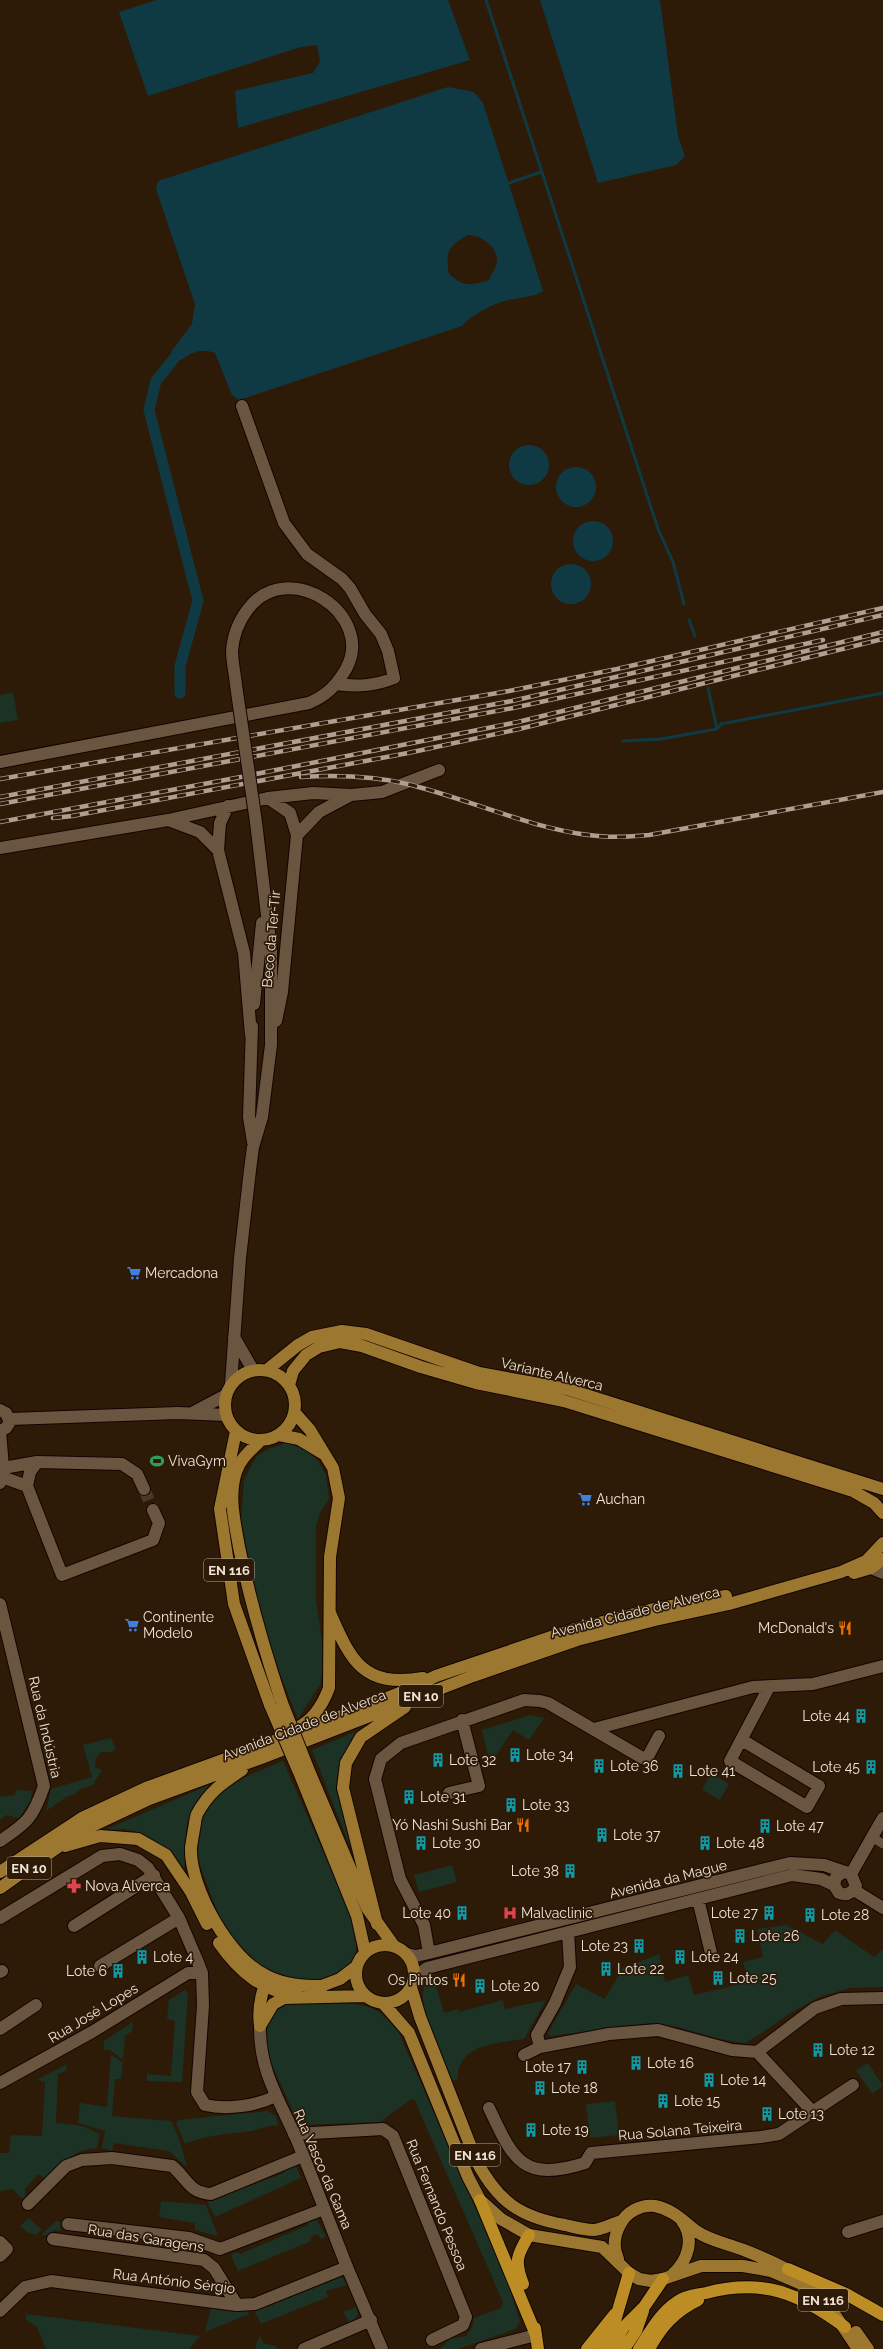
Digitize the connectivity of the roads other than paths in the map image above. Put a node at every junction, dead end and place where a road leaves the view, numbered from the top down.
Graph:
1 (242, 406) dead end
2 (336, 684) junction
3 (0, 762) edge
4 (439, 770) dead end
5 (351, 795) junction
6 (268, 798) junction
7 (228, 806) junction
8 (168, 820) junction
9 (297, 835) junction
10 (0, 848) edge
11 (218, 850) junction
12 (264, 905) junction
13 (251, 1035) junction
14 (271, 1045) junction
15 (253, 1147) junction
16 (234, 1337) junction
17 (253, 1370) junction
18 (267, 1370) junction
19 (289, 1385) junction
20 (229, 1389) junction
21 (0, 1410) edge
22 (192, 1413) junction
23 (295, 1413) junction
24 (226, 1415) junction
25 (10, 1419) junction
26 (0, 1431) edge
27 (236, 1431) junction
28 (279, 1435) junction
29 (260, 1441) junction
30 (324, 1454) junction
31 (37, 1462) junction
32 (2, 1476) edge
33 (27, 1486) junction
34 (883, 1489) edge
35 (144, 1490) tunnel mouth
36 (153, 1510) tunnel mouth
37 (883, 1513) edge
38 (883, 1543) edge
39 (883, 1559) edge
40 (871, 1568) junction
41 (841, 1572) junction
42 (883, 1572) edge
43 (798, 1583) junction
44 (0, 1604) edge
45 (328, 1607) junction
46 (5, 1645) edge
47 (883, 1666) edge
48 (436, 1676) junction
49 (769, 1687) junction
50 (422, 1696) junction
51 (276, 1704) junction
52 (462, 1720) junction
53 (594, 1729) junction
54 (659, 1736) dead end
55 (742, 1740) junction
56 (259, 1745) junction
57 (261, 1758) junction
58 (305, 1774) junction
59 (449, 1793) dead end
60 (883, 1818) edge
61 (872, 1837) junction
62 (0, 1841) edge
63 (883, 1844) edge
64 (58, 1848) junction
65 (0, 1872) edge
66 (847, 1873) junction
67 (154, 1875) junction
68 (834, 1885) junction
69 (0, 1888) edge
70 (854, 1890) junction
71 (698, 1899) junction
72 (883, 1908) edge
73 (0, 1918) edge
74 (179, 1918) junction
75 (377, 1924) junction
76 (74, 1926) dead end
77 (568, 1932) junction
78 (394, 1946) junction
79 (365, 1952) junction
80 (429, 1953) junction
81 (711, 1953) dead end
82 (407, 1954) junction
83 (100, 1966) dead end
84 (357, 1966) junction
85 (202, 1973) junction
86 (413, 1983) junction
87 (323, 1986) junction
88 (264, 1987) junction
89 (365, 1996) junction
90 (299, 1997) junction
91 (883, 1998) edge
92 (383, 2003) junction
93 (36, 2006) dead end
94 (260, 2026) junction
95 (0, 2029) edge
96 (540, 2047) junction
97 (757, 2052) junction
98 (524, 2055) dead end
99 (0, 2083) edge
100 (853, 2085) dead end
101 (276, 2096) junction
102 (489, 2108) dead end
103 (813, 2112) junction
104 (294, 2134) junction
105 (303, 2156) junction
106 (480, 2200) junction
107 (28, 2204) dead end
108 (324, 2209) junction
109 (676, 2214) junction
110 (622, 2221) junction
111 (883, 2221) edge
112 (68, 2224) dead end
113 (848, 2232) dead end
114 (529, 2235) junction
115 (53, 2239) dead end
116 (0, 2242) edge
117 (0, 2256) edge
118 (347, 2266) junction
119 (625, 2269) junction
120 (788, 2269) junction
121 (668, 2277) junction
122 (720, 2289) junction
123 (237, 2305) junction
124 (644, 2307) junction
125 (619, 2308) junction
126 (0, 2311) edge
127 (883, 2315) edge
128 (371, 2320) junction
129 (844, 2327) junction
130 (536, 2335) junction
131 (432, 2340) dead end
132 (304, 2349) edge
133 (382, 2349) edge
134 (481, 2349) edge
135 (538, 2349) edge
136 (587, 2349) edge
137 (601, 2349) edge
138 (611, 2349) edge
139 (624, 2349) edge
140 (639, 2349) edge
141 (649, 2349) edge
142 (858, 2349) edge
143 (868, 2349) edge

1 - 2 street
2 - 3 street
2 - 12 street, bridge
4 - 5 street
5 - 6 street
5 - 9 street
6 - 7 street
6 - 9 street, Beco da Ter-Tir
7 - 8 street
7 - 11 street
8 - 10 street
8 - 11 street
9 - 14 street, Beco da Ter-Tir
11 - 13 street
12 - 13 street
12 - 14 street
13 - 15 street
14 - 15 street
15 - 16 street
16 - 17 street
16 - 20 street
17 - 18 main road
17 - 20 main road
18 - 19 main road
18 - 34 main road, Variante Alverca
19 - 23 main road
19 - 37 main road, Variante Alverca
20 - 22 street
20 - 24 main road
21 - 25 street
22 - 24 street
22 - 25 street
23 - 28 main road
23 - 30 main road
24 - 27 main road
25 - 26 street
26 - 32 street
27 - 29 main road
27 - 51 main road, EN 116
28 - 29 main road, EN 116
28 - 30 main road
29 - 51 main road, EN 116
30 - 45 main road
31 - 32 street
31 - 33 street
31 - 35 street
32 - 33 street
33 - 36 street
38 - 41 main road, Avenida Cidade de Alverca / EN 10
39 - 40 main road, Avenida Cidade de Alverca / EN 10
40 - 41 main road, Avenida Cidade de Alverca / EN 10
40 - 42 street
41 - 43 main road, Avenida Cidade de Alverca / EN 10
43 - 48 main road, Avenida Cidade de Alverca / EN 10
43 - 50 main road, Avenida Cidade de Alverca / EN 10
44 - 46 street, Rua da Indústria
45 - 48 main road
45 - 56 main road
46 - 62 street, Rua da Indústria
47 - 49 street
48 - 56 main road, Avenida Cidade de Alverca / EN 10
49 - 53 street
49 - 55 street
50 - 57 main road, Avenida Cidade de Alverca / EN 10
50 - 75 main road
51 - 58 main road, EN 116, bridge
52 - 53 street
52 - 59 street
52 - 80 street
53 - 54 street
55 - 55 street
56 - 65 main road, Avenida Cidade de Alverca / EN 10
57 - 64 main road, Avenida Cidade de Alverca / EN 10
57 - 87 main road
58 - 75 main road, EN 116
58 - 79 main road, EN 116
60 - 61 street
61 - 63 street
61 - 66 street
64 - 69 main road, Avenida Cidade de Alverca / EN 10
64 - 88 main road
66 - 68 street
66 - 70 street
66 - 80 street, Avenida da Mague
67 - 73 street
67 - 74 street
67 - 76 street
68 - 70 street
68 - 71 street, Avenida da Mague
70 - 72 street
71 - 77 street, Avenida da Mague
71 - 81 street
74 - 83 street
74 - 85 street
75 - 78 main road, EN 116
77 - 86 street, Avenida da Mague
77 - 96 street
78 - 79 main road
78 - 82 main road
79 - 84 main road
80 - 82 street, Avenida da Mague
82 - 86 main road
84 - 87 main road
84 - 89 main road
85 - 99 street, Rua José Lopes
85 - 101 street
86 - 92 main road
86 - 110 main road, EN 116
87 - 88 main road
88 - 90 main road
88 - 94 main road
89 - 90 main road
89 - 92 main road
90 - 94 main road
91 - 97 street
92 - 106 main road, EN 116
93 - 95 street
94 - 101 street, Rua Vasco da Gama
96 - 97 street
96 - 98 street
97 - 103 street
100 - 103 street, Rua Solana Teixeira
101 - 104 street, Rua Vasco da Gama
102 - 103 street, Rua Solana Teixeira
104 - 105 street, Rua Vasco da Gama
104 - 131 street, Rua Fernando Pessoa
105 - 107 street
105 - 108 street, Rua Vasco da Gama
106 - 114 main road, EN 116
106 - 130 highway
108 - 112 street
108 - 118 street, Rua Vasco da Gama
109 - 110 main road
109 - 120 main road, EN 116
109 - 121 main road
110 - 119 main road
111 - 113 street
114 - 119 main road, EN 116
114 - 130 highway
115 - 123 street, Rua das Garagens
116 - 117 street
118 - 123 street, Rua António Sérgio
118 - 128 street, Rua Vasco da Gama
119 - 121 main road
119 - 125 highway
120 - 127 highway
120 - 143 main road, EN 116
121 - 124 highway
121 - 129 main road, EN 116
122 - 129 highway
122 - 140 highway
122 - 141 highway
123 - 126 street, Rua António Sérgio
124 - 138 highway
124 - 139 highway
125 - 136 highway
125 - 137 highway
128 - 132 street
128 - 133 street, Rua Vasco da Gama
129 - 142 main road, EN 116
130 - 134 street
130 - 135 highway

